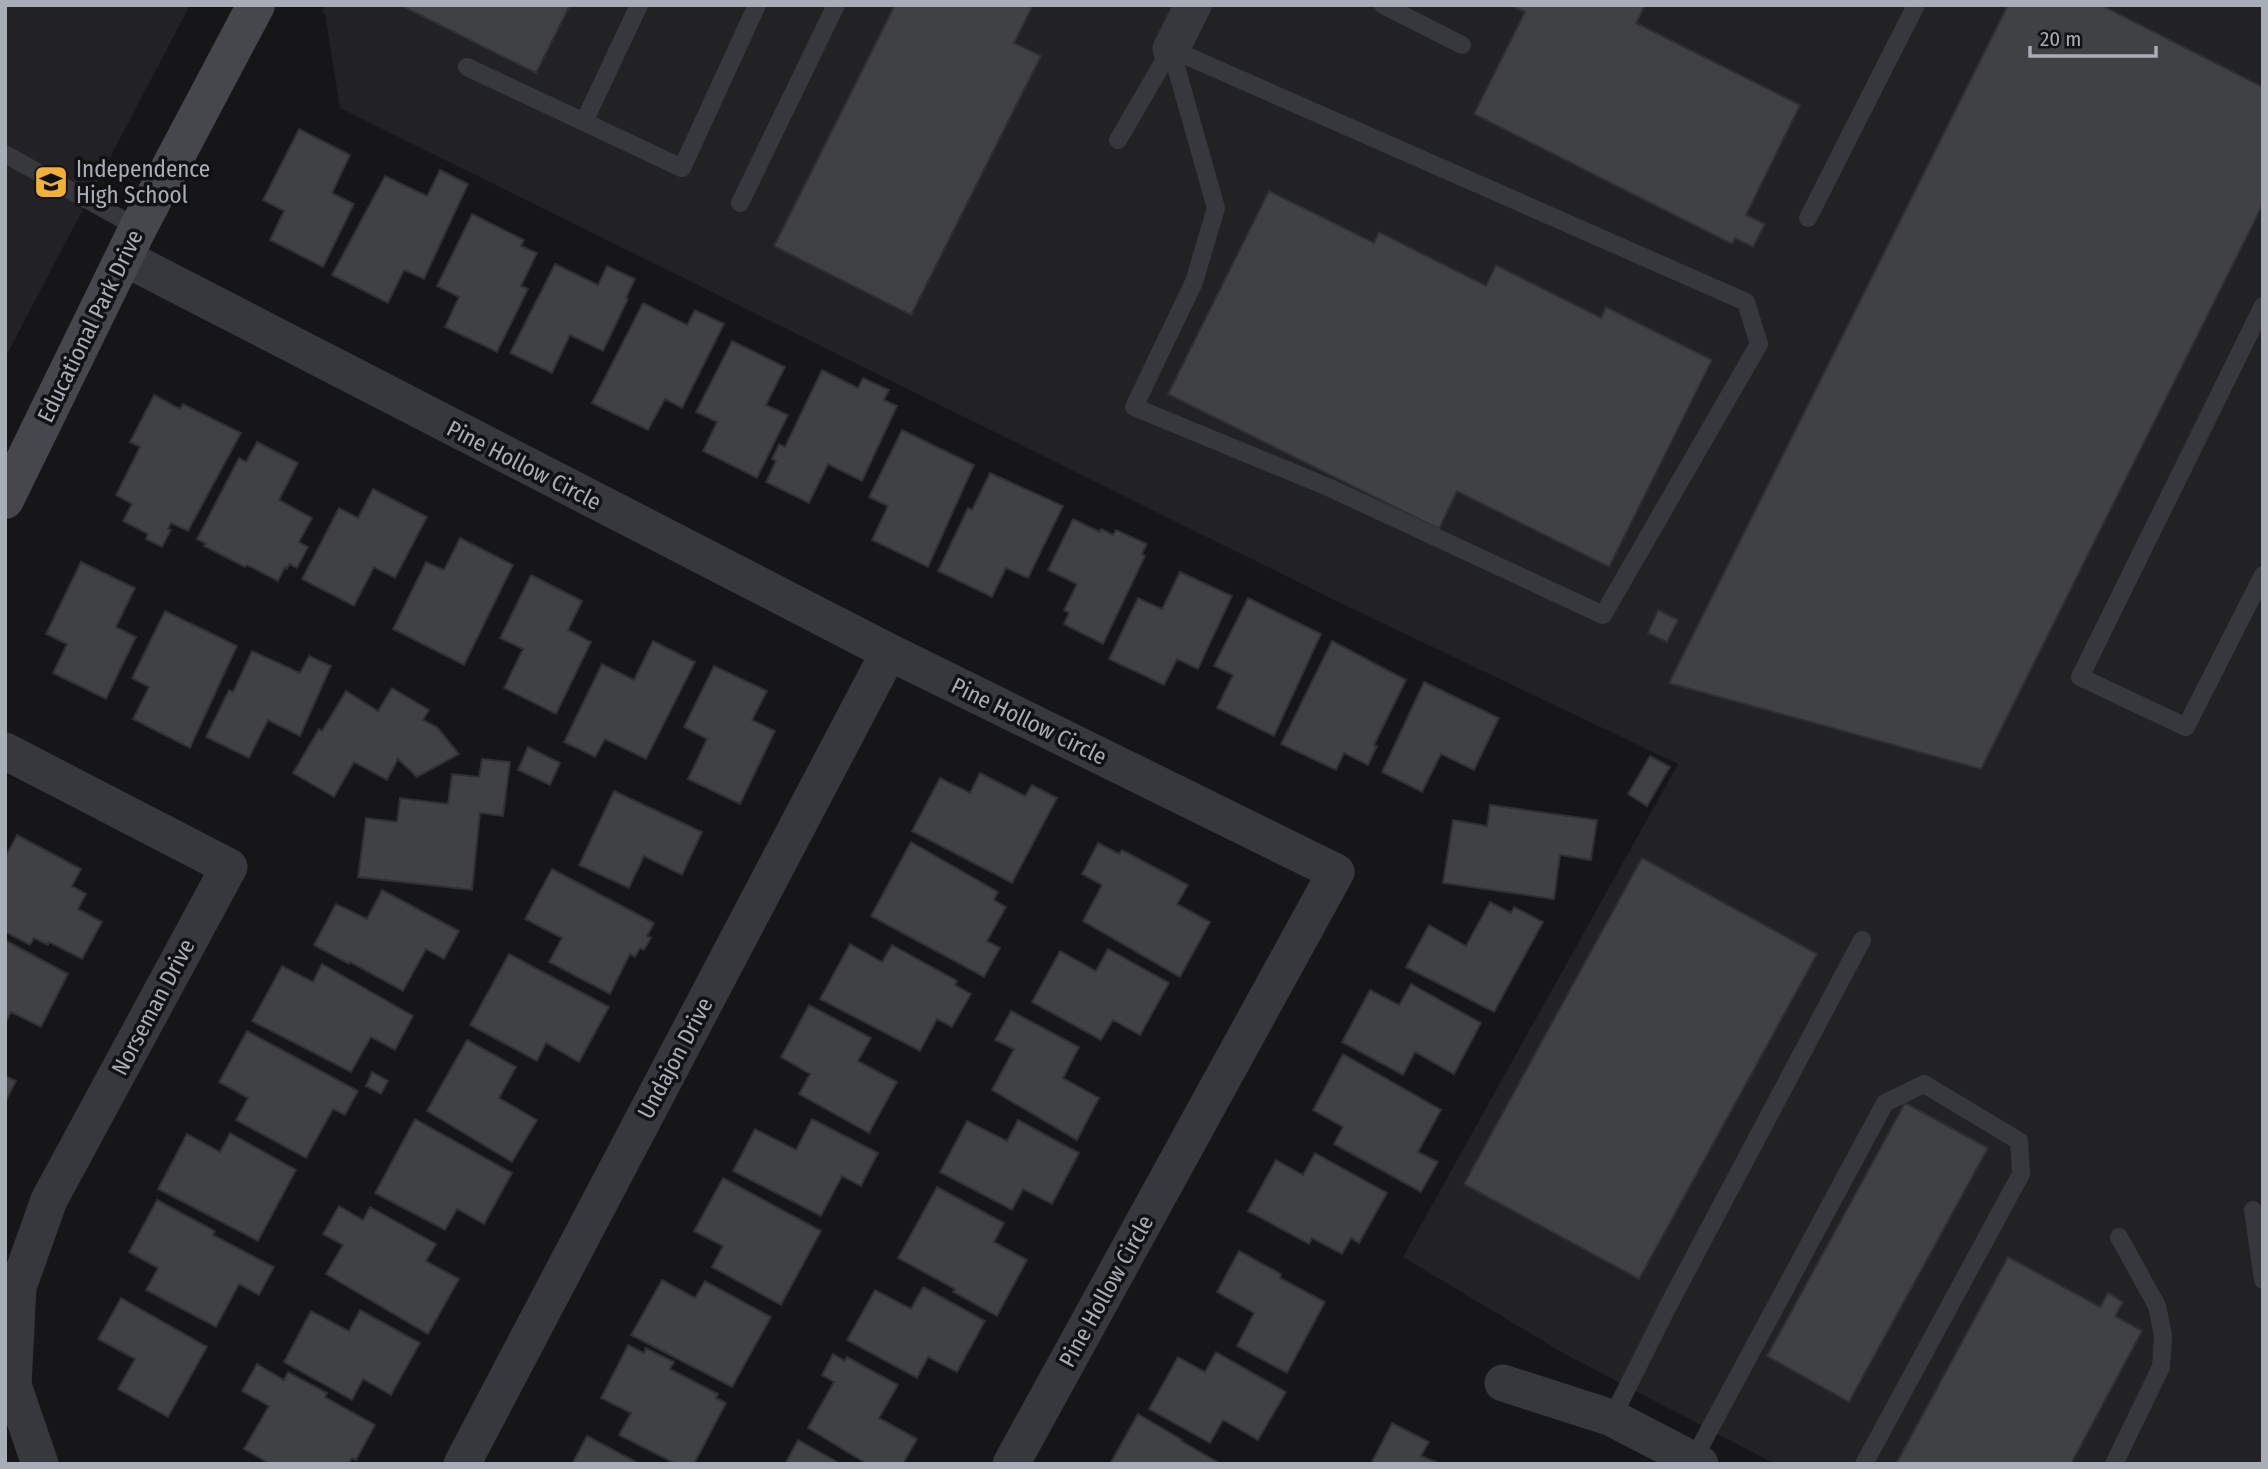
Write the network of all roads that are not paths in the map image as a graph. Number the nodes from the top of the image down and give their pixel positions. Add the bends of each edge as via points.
1 (256, 5) edge
2 (639, 5) edge
3 (757, 5) edge
4 (836, 5) edge
5 (1193, 5) edge
6 (1383, 5) edge
7 (1916, 5) edge
8 (1462, 45) dead end
9 (1171, 49) junction
10 (467, 67) dead end
11 (584, 122) junction
12 (1118, 140) dead end
13 (5, 154) edge
14 (740, 203) dead end
15 (1808, 218) dead end
16 (132, 243) junction
17 (2263, 306) edge
18 (5, 500) edge
19 (2263, 575) edge
20 (889, 652) junction
21 (5, 751) edge
22 (1861, 940) dead end
23 (2253, 1210) dead end
24 (2119, 1237) dead end
25 (2263, 1280) edge
26 (1503, 1383) dead end
27 (9, 1386) edge
28 (1612, 1418) junction
29 (1696, 1462) edge
30 (40, 1464) edge
31 (462, 1464) edge
32 (1012, 1464) edge
33 (1864, 1464) edge
34 (2114, 1464) edge

1 - 16 street, Educational Park Drive
2 - 11 lane
3 - 11 lane via 681,168
4 - 14 lane
5 - 9 street
6 - 8 lane
7 - 15 lane
9 - 9 lane via 1746,302 1759,344 1602,615 1328,487 1134,407 1194,282 1216,208
9 - 12 lane
10 - 11 lane
13 - 16 lane
16 - 18 street, Educational Park Drive
16 - 20 street, Pine Hollow Circle
17 - 19 lane via 2080,677 2186,727
20 - 31 street, Undajon Drive
20 - 32 street, Pine Hollow Circle via 1336,872
21 - 27 street, Norseman Drive via 229,867 49,1200 18,1287
22 - 28 lane
23 - 25 lane
24 - 34 lane via 2157,1306 2163,1335 2161,1367
26 - 28 street
27 - 30 street, Norseman Drive
28 - 29 street
29 - 33 lane via 1885,1103 1924,1084 2019,1141 2021,1174

